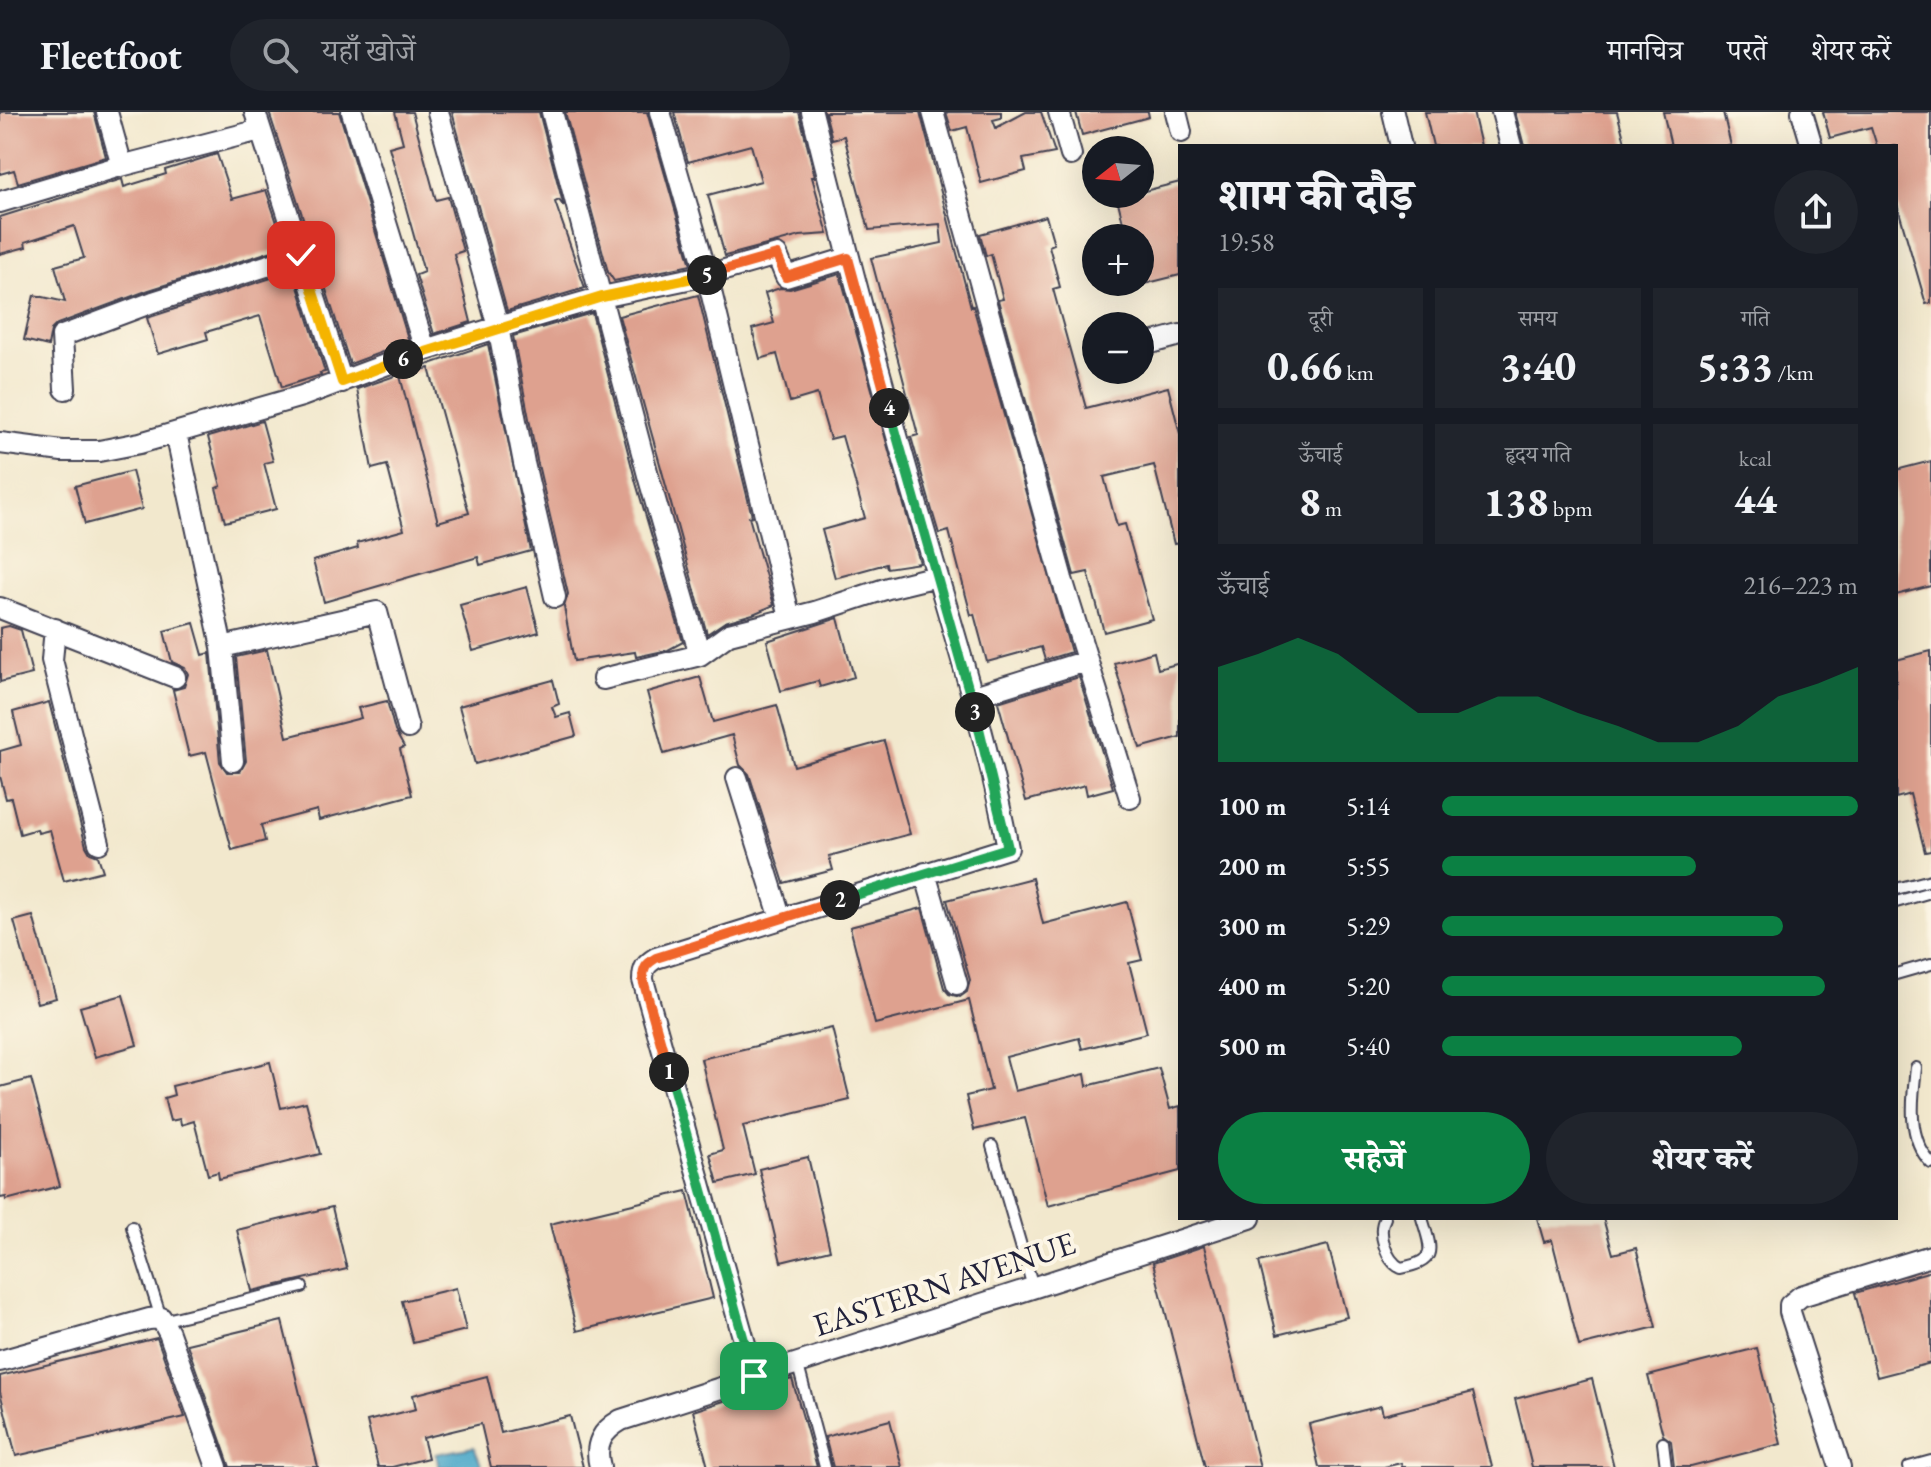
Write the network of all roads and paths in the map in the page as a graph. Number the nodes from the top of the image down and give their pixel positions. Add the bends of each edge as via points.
1 (107, 112) edge
2 (352, 112) edge
3 (438, 112) edge
4 (552, 112) edge
5 (660, 112) edge
6 (812, 112) edge
7 (933, 112) edge
8 (1059, 112) edge
9 (1393, 112) edge
10 (1502, 112) edge
11 (1802, 112) edge
12 (258, 121) edge
13 (1401, 144) edge
14 (1510, 144) edge
15 (1811, 144) edge
16 (1071, 155) dead end
17 (117, 167) junction
18 (0, 202) edge
19 (301, 255) junction
20 (848, 258) junction
21 (707, 275) junction
22 (602, 297) junction
23 (498, 327) junction
24 (1178, 336) edge
25 (1154, 342) edge
26 (425, 350) junction
27 (342, 382) junction
28 (65, 389) dead end
29 (176, 433) junction
30 (0, 443) edge
31 (937, 576) junction
32 (555, 597) dead end
33 (0, 608) edge
34 (790, 618) junction
35 (55, 629) junction
36 (222, 647) junction
37 (700, 655) junction
38 (1086, 661) junction
39 (175, 677) dead end
40 (603, 679) dead end
41 (971, 697) junction
42 (408, 728) dead end
43 (233, 761) dead end
44 (737, 778) dead end
45 (1130, 798) dead end
46 (99, 843) dead end
47 (925, 873) junction
48 (1931, 880) edge
49 (1898, 888) edge
50 (1931, 892) edge
51 (1898, 901) edge
52 (781, 919) junction
53 (1931, 964) edge
54 (1898, 973) edge
55 (957, 984) dead end
56 (1916, 1068) dead end
57 (992, 1146) dead end
58 (1931, 1163) edge
59 (1244, 1220) edge
60 (1384, 1220) edge
61 (1423, 1220) edge
62 (132, 1227) dead end
63 (1931, 1256) edge
64 (302, 1287) dead end
65 (1033, 1287) junction
66 (162, 1321) junction
67 (0, 1361) edge
68 (797, 1362) junction
69 (754, 1376) junction
70 (1663, 1443) dead end
71 (1931, 1461) edge
72 (217, 1467) edge
73 (600, 1467) edge
74 (825, 1467) edge
75 (1666, 1467) edge
76 (1840, 1467) edge
77 (1909, 1467) edge

1 - 17 street via 120,159
2 - 26 street
3 - 23 street
4 - 22 street
5 - 21 street
6 - 20 street
7 - 38 street
8 - 16 street
9 - 13 street
10 - 14 street
11 - 15 street
12 - 17 street
12 - 19 street
17 - 18 street
19 - 27 street
19 - 28 street via 62,336
20 - 21 street via 786,277 777,255
20 - 31 street
21 - 22 street
21 - 34 street
22 - 23 street
22 - 37 street
23 - 26 street
23 - 32 street
24 - 25 street
26 - 27 street
27 - 29 street
29 - 30 street via 99,451
29 - 36 street
31 - 34 street
31 - 41 street
33 - 35 street
34 - 37 street via 729,634
35 - 39 street
35 - 46 street via 52,660
36 - 42 street via 377,612
36 - 43 street
37 - 40 street
38 - 41 street
38 - 45 street
41 - 47 street via 1008,848
44 - 52 street
47 - 52 street
47 - 55 street
48 - 49 lane
50 - 51 lane
52 - 69 street via 656,958 643,971
53 - 54 lane
56 - 58 lane via 1914,1126
57 - 65 lane
59 - 65 street, EASTERN AVENUE
60 - 61 lane via 1384,1241 1391,1261 1401,1268 1430,1256
62 - 66 lane
63 - 76 street via 1801,1296 1790,1305
64 - 66 lane
65 - 68 street, EASTERN AVENUE
66 - 67 street via 157,1317
66 - 72 street
68 - 69 street, EASTERN AVENUE
68 - 74 lane
69 - 73 street, EASTERN AVENUE via 605,1429 598,1443
70 - 75 lane
71 - 77 lane

